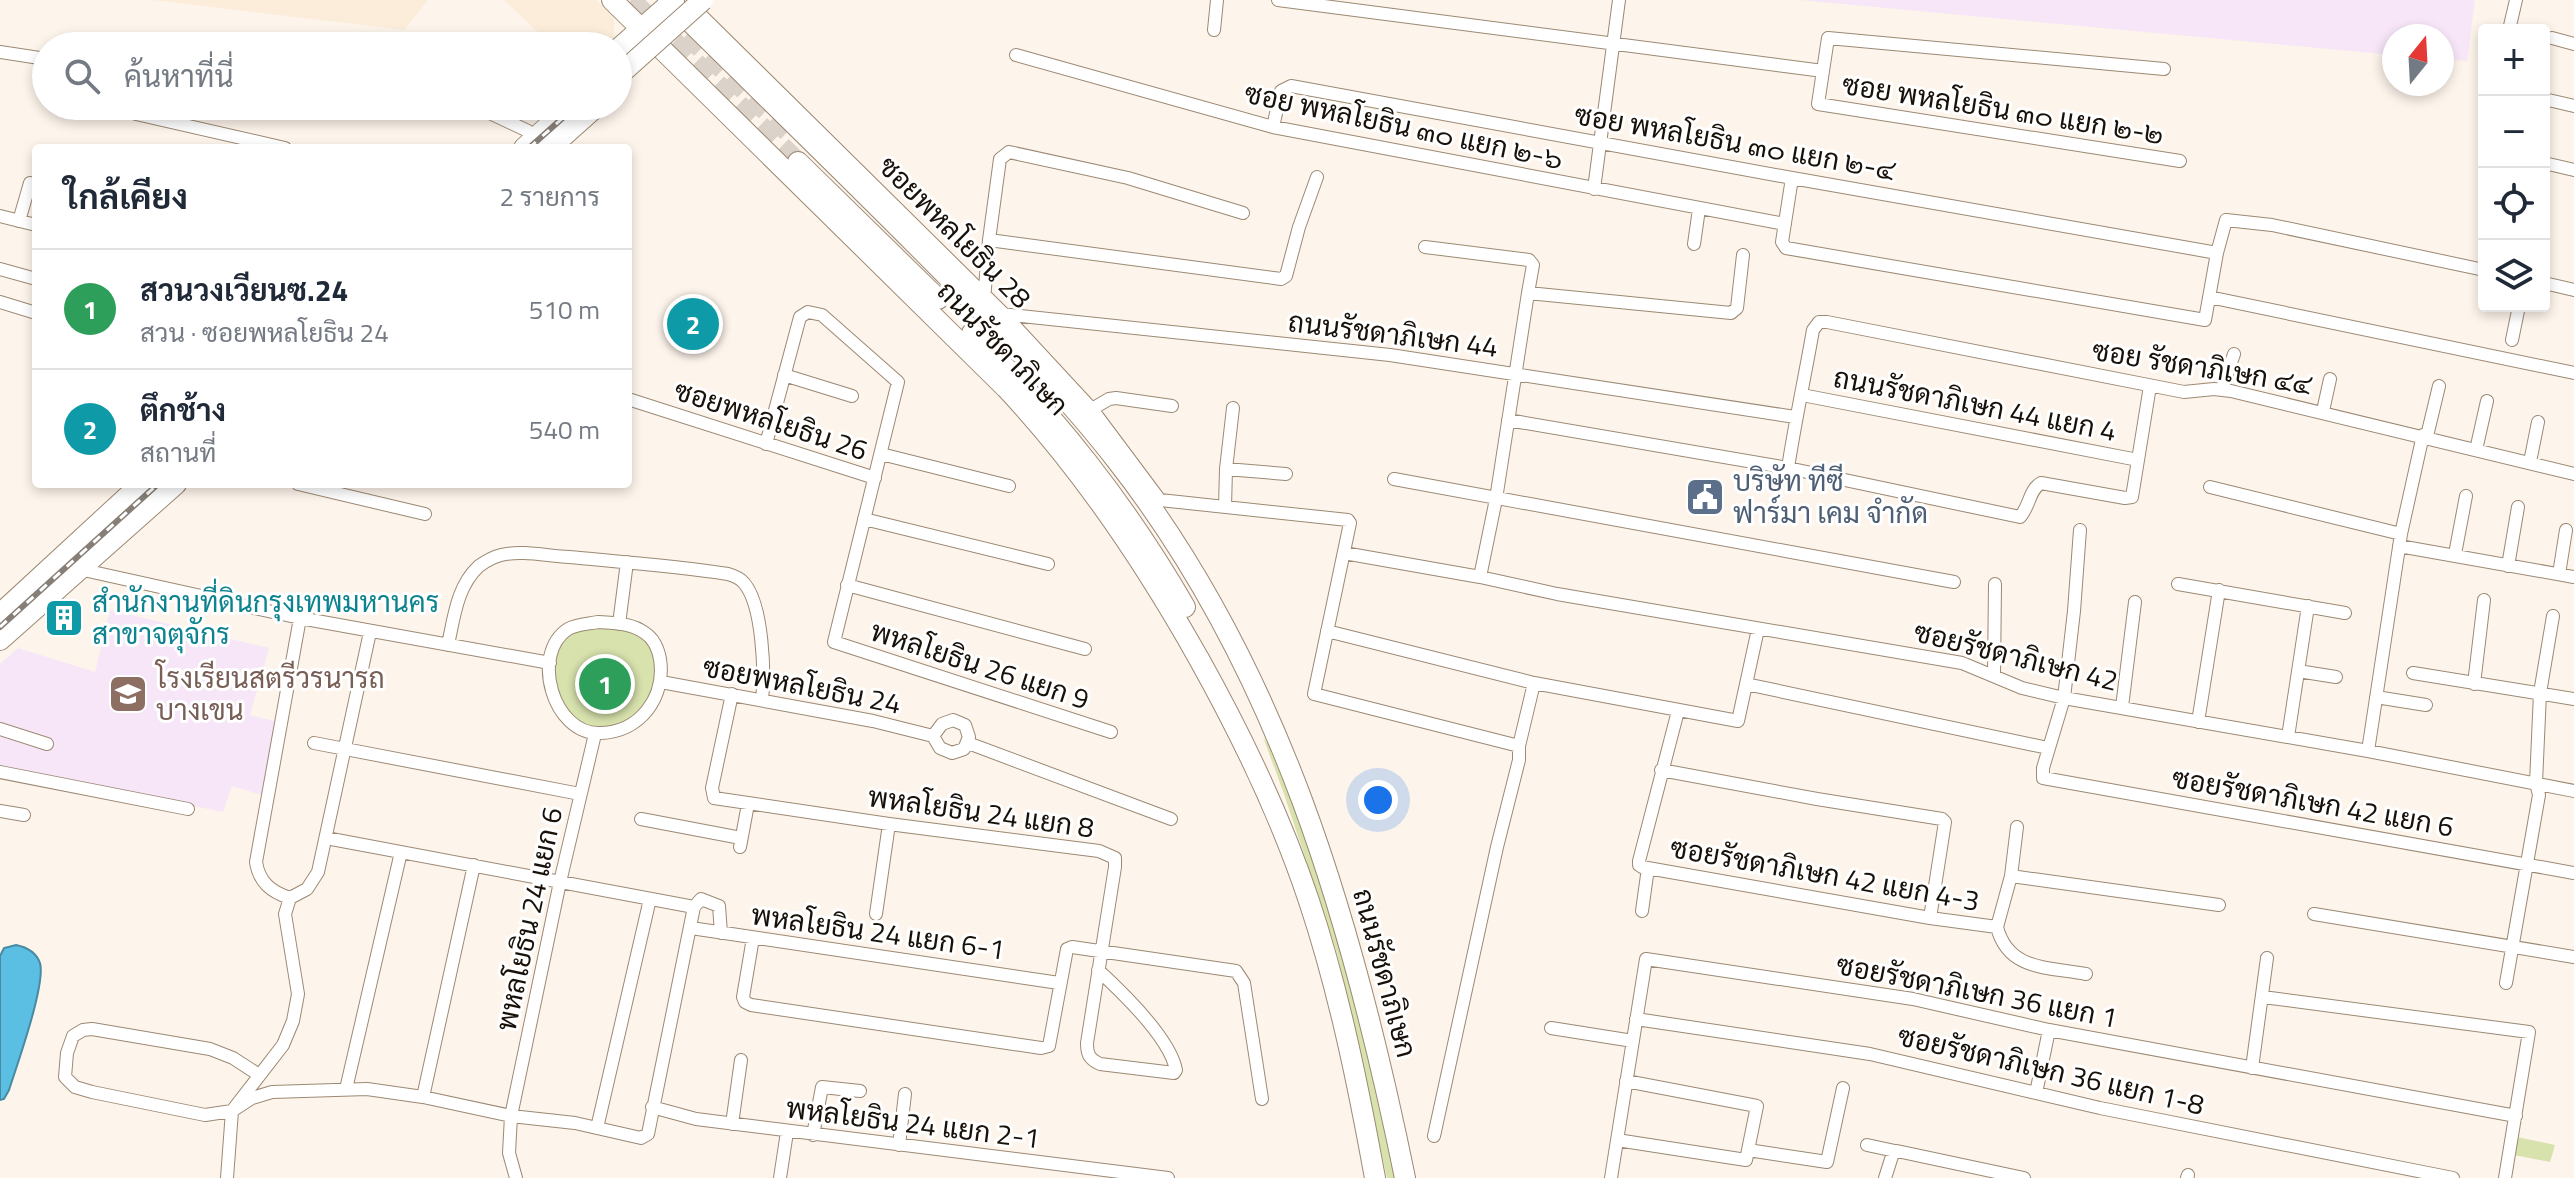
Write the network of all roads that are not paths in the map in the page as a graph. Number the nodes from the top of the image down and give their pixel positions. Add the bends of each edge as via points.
1 (612, 0) edge
2 (1217, 0) edge
3 (1278, 0) edge
4 (1619, 0) edge
5 (2516, 0) edge
6 (688, 5) edge
7 (2510, 24) edge
8 (642, 28) junction
9 (1214, 30) dead end
10 (632, 37) edge
11 (2552, 38) dead end
12 (1612, 42) junction
13 (2574, 44) edge
14 (662, 48) junction
15 (632, 51) edge
16 (0, 52) edge
17 (1016, 55) dead end
18 (32, 57) edge
19 (632, 62) edge
20 (2164, 69) dead end
21 (1823, 71) junction
22 (632, 75) edge
23 (2550, 100) edge
24 (2574, 106) edge
25 (162, 120) edge
26 (496, 120) edge
27 (546, 120) edge
28 (554, 120) edge
29 (564, 120) edge
30 (581, 120) edge
31 (1273, 127) junction
32 (530, 142) edge
33 (1600, 142) junction
34 (267, 144) edge
35 (554, 144) edge
36 (804, 159) junction
37 (2180, 161) dead end
38 (2550, 164) edge
39 (2574, 170) edge
40 (1317, 177) dead end
41 (1792, 178) junction
42 (30, 183) dead end
43 (1594, 189) junction
44 (1699, 209) junction
45 (1243, 213) dead end
46 (0, 216) edge
47 (19, 221) junction
48 (32, 224) edge
49 (1785, 224) junction
50 (989, 240) junction
51 (1694, 244) dead end
52 (1425, 247) dead end
53 (2217, 253) junction
54 (1743, 255) dead end
55 (0, 269) edge
56 (2478, 269) edge
57 (32, 278) edge
58 (2550, 284) edge
59 (2574, 290) edge
60 (1528, 293) junction
61 (2209, 297) junction
62 (0, 302) edge
63 (990, 306) junction
64 (32, 312) edge
65 (2518, 312) edge
66 (2512, 340) dead end
67 (2234, 354) dead end
68 (2574, 373) edge
69 (784, 375) junction
70 (1516, 375) junction
71 (2330, 379) dead end
72 (2150, 386) junction
73 (2439, 386) dead end
74 (2222, 389) junction
75 (1802, 395) junction
76 (852, 396) dead end
77 (632, 400) edge
78 (2487, 401) dead end
79 (1172, 406) dead end
80 (1233, 408) dead end
81 (1092, 409) junction
82 (2323, 411) junction
83 (1795, 417) junction
84 (1508, 420) junction
85 (2538, 422) dead end
86 (2425, 436) junction
87 (766, 444) junction
88 (2476, 450) junction
89 (881, 454) junction
90 (2138, 460) junction
91 (2530, 462) junction
92 (1788, 468) junction
93 (1226, 469) junction
94 (1286, 474) dead end
95 (2574, 474) edge
96 (875, 478) junction
97 (1394, 479) dead end
98 (1009, 486) dead end
99 (2210, 487) dead end
100 (137, 488) edge
101 (171, 488) edge
102 (315, 488) edge
103 (2466, 496) dead end
104 (1496, 499) junction
105 (1155, 503) junction
106 (1225, 507) junction
107 (2518, 507) dead end
108 (425, 514) dead end
109 (864, 519) junction
110 (2080, 530) dead end
111 (2566, 530) dead end
112 (2400, 540) junction
113 (1344, 553) junction
114 (2455, 554) junction
115 (71, 562) junction
116 (627, 562) junction
117 (1048, 564) dead end
118 (2508, 566) junction
119 (2559, 574) junction
120 (1480, 577) junction
121 (2574, 577) edge
122 (1954, 582) dead end
123 (1995, 584) dead end
124 (2178, 584) dead end
125 (847, 585) junction
126 (2219, 590) junction
127 (2484, 600) dead end
128 (2135, 602) dead end
129 (2308, 606) junction
130 (2345, 613) dead end
131 (0, 614) edge
132 (2553, 616) dead end
133 (300, 618) junction
134 (619, 624) junction
135 (1758, 629) junction
136 (1327, 631) junction
137 (370, 632) junction
138 (0, 640) edge
139 (834, 642) joint
140 (448, 645) junction
141 (1085, 649) dead end
142 (550, 663) junction
143 (2298, 671) junction
144 (2413, 673) dead end
145 (1994, 676) junction
146 (2336, 677) dead end
147 (661, 682) junction
148 (1534, 683) junction
149 (1746, 684) junction
150 (2474, 684) junction
151 (2540, 693) junction
152 (732, 694) junction
153 (2376, 697) junction
154 (2064, 698) junction
155 (2574, 699) edge
156 (762, 700) junction
157 (2426, 705) dead end
158 (2122, 707) junction
159 (1678, 711) junction
160 (2198, 722) junction
161 (0, 729) edge
162 (1111, 732) dead end
163 (595, 734) junction
164 (933, 736) junction
165 (2288, 737) junction
166 (314, 743) dead end
167 (968, 743) junction
168 (47, 744) dead end
169 (1519, 746) junction
170 (2048, 748) junction
171 (345, 749) junction
172 (2368, 751) junction
173 (1661, 770) junction
174 (0, 772) edge
175 (2536, 783) junction
176 (1298, 786) junction
177 (2574, 791) edge
178 (580, 794) junction
179 (748, 804) junction
180 (188, 809) dead end
181 (0, 811) edge
182 (24, 815) dead end
183 (641, 819) dead end
184 (1171, 819) dead end
185 (889, 824) junction
186 (2017, 827) dead end
187 (326, 838) junction
188 (401, 852) junction
189 (2526, 864) junction
190 (474, 865) junction
191 (1648, 868) junction
192 (2574, 873) edge
193 (2011, 876) junction
194 (560, 882) junction
195 (290, 898) junction
196 (650, 899) junction
197 (2219, 905) dead end
198 (694, 909) junction
199 (1642, 911) dead end
200 (876, 914) dead end
201 (2314, 914) dead end
202 (1930, 918) junction
203 (1997, 927) junction
204 (691, 928) junction
205 (721, 933) junction
206 (753, 938) junction
207 (2512, 947) junction
208 (1100, 952) junction
209 (2574, 957) edge
210 (2267, 958) dead end
211 (1098, 970) junction
212 (2086, 974) dead end
213 (1059, 983) junction
214 (2506, 983) dead end
215 (2263, 997) junction
216 (1636, 1019) junction
217 (1551, 1028) dead end
218 (2049, 1030) junction
219 (1633, 1041) junction
220 (741, 1060) dead end
221 (2252, 1068) junction
222 (259, 1075) junction
223 (1626, 1081) junction
224 (1843, 1088) dead end
225 (346, 1089) junction
226 (860, 1091) dead end
227 (2036, 1093) junction
228 (905, 1094) dead end
229 (423, 1097) junction
230 (1262, 1099) dead end
231 (652, 1107) junction
232 (232, 1111) junction
233 (511, 1116) junction
234 (2516, 1116) junction
235 (732, 1124) junction
236 (597, 1128) junction
237 (787, 1132) junction
238 (813, 1135) junction
239 (1434, 1136) dead end
240 (1617, 1140) junction
241 (899, 1145) junction
242 (1867, 1145) dead end
243 (1748, 1150) junction
244 (1895, 1151) junction
245 (227, 1178) edge
246 (516, 1178) edge
247 (780, 1178) edge
248 (1168, 1178) edge
249 (1375, 1178) edge
250 (1405, 1178) edge
251 (1611, 1178) edge
252 (1885, 1178) edge
253 (2024, 1178) edge
254 (2453, 1178) edge
255 (2505, 1178) edge

1 - 8 main road, ถนนรัชดาภิเษก
2 - 9 street
3 - 12 street, ซอย พหลโยธิน ๓๐ แยก ๒-๒
4 - 12 street
5 - 7 street
6 - 8 main road
6 - 14 main road
6 - 15 main road
6 - 19 main road, bridge
6 - 36 main road, ถนนรัชดาภิเษก
6 - 63 street, ซอยพหลโยธิน 28
8 - 10 main road
8 - 14 main road, ถนนรัชดาภิเษก
11 - 13 street
12 - 21 street, ซอย พหลโยธิน ๓๐ แยก ๒-๒
12 - 33 street
14 - 22 main road
14 - 36 main road, ถนนรัชดาภิเษก
16 - 18 street
17 - 31 street, ซอย พหลโยธิน ๓๐ แยก ๒-๖
20 - 21 street via 1828,38
21 - 37 street, ซอย พหลโยธิน ๓๐ แยก ๒-๒ via 1818,104
23 - 24 street
25 - 34 street
26 - 32 street
27 - 32 main road
28 - 32 main road
29 - 32 main road
30 - 35 main road
31 - 33 street, ซอย พหลโยธิน ๓๐ แยก ๒-๔ via 1281,91 1291,86
31 - 43 street, ซอย พหลโยธิน ๓๐ แยก ๒-๖
33 - 41 street, ซอย พหลโยธิน ๓๐ แยก ๒-๔
33 - 43 street
36 - 63 main road, ถนนรัชดาภิเษก
36 - 176 main road, ถนนรัชดาภิเษก via 1010,353 1114,475 1193,596
36 - 249 main road, ถนนรัชดาภิเษก via 1090,486 1194,650 1270,799 1309,900 1333,980
38 - 39 street
40 - 50 street via 1281,279
41 - 49 street
41 - 53 street, ซอย พหลโยธิน ๓๐ แยก ๒-๔
42 - 47 street
43 - 44 street, ซอย พหลโยธิน ๓๐ แยก ๒-๖
44 - 49 street, ซอย พหลโยธิน ๓๐ แยก ๒-๖
44 - 51 street
45 - 50 street via 1128,178 1009,152 1000,159
46 - 47 street
47 - 48 street
49 - 61 street via 1783,246 1802,251 2205,320
50 - 63 street
52 - 60 street via 1529,260 1533,265
53 - 56 street via 2226,220
53 - 61 street
54 - 60 street via 1737,308 1731,313
55 - 57 street
58 - 59 street
60 - 70 street
61 - 68 street
62 - 64 street
63 - 70 street, ถนนรัชดาภิเษก 44
63 - 81 street, ซอยพหลโยธิน 28
63 - 105 main road, ถนนรัชดาภิเษก
65 - 66 street
67 - 74 street
69 - 76 street
69 - 87 street
69 - 89 street via 800,317 808,312 834,323 898,382
70 - 83 street, ถนนรัชดาภิเษก 44
70 - 84 street
71 - 82 street
72 - 74 street, ซอย รัชดาภิเษก ๔๔ via 2196,392
72 - 75 street, ซอย รัชดาภิเษก ๔๔ via 1819,322 1813,330
72 - 90 street
73 - 86 street
74 - 82 street, ซอย รัชดาภิเษก ๔๔
75 - 83 street
75 - 90 street, ถนนรัชดาภิเษก 44 แยก 4
77 - 87 street, ซอยพหลโยธิน 26
78 - 88 street
79 - 81 street via 1116,398
80 - 93 street
81 - 105 street, ซอยพหลโยธิน 28
82 - 86 street, ซอย รัชดาภิเษก ๔๔
83 - 92 street
84 - 92 street
84 - 104 street
85 - 91 street
86 - 88 street, ซอย รัชดาภิเษก ๔๔
86 - 112 street
87 - 96 street, ซอยพหลโยธิน 26
88 - 91 street, ซอย รัชดาภิเษก ๔๔
89 - 96 street
89 - 98 street
90 - 92 street via 2129,498 2041,483 2020,517
91 - 95 street, ซอย รัชดาภิเษก ๔๔
93 - 94 street
93 - 106 street
96 - 109 street, ซอยพหลโยธิน 26
97 - 104 street
99 - 112 street
100 - 115 main road via 79,541
101 - 115 main road
102 - 108 street
103 - 114 street
104 - 120 street
104 - 122 street
105 - 106 street
105 - 176 main road, ถนนรัชดาภิเษก via 1235,648
106 - 113 street via 1348,520
107 - 118 street
109 - 117 street
109 - 125 street, ซอยพหลโยธิน 26
110 - 154 street
111 - 119 street
112 - 114 street
112 - 153 street
113 - 120 street, ซอยรัชดาภิเษก 42
113 - 136 street
114 - 118 street
115 - 131 main road
115 - 133 street
115 - 138 main road
116 - 134 street
116 - 140 street via 517,554 491,558 464,585
116 - 156 street via 728,574 747,585 759,623
118 - 119 street
119 - 121 street
120 - 135 street, ซอยรัชดาภิเษก 42
123 - 145 street
124 - 126 street
125 - 139 street, ซอยพหลโยธิน 26
125 - 141 street
126 - 129 street
126 - 160 street
127 - 150 street
128 - 158 street
129 - 130 street
129 - 143 street
132 - 151 street
133 - 137 street
133 - 195 street via 256,862 265,884
134 - 142 street, ซอยพหลโยธิน 24 via 572,627 560,637
134 - 147 street, ซอยพหลโยธิน 24 via 653,640
135 - 145 street, ซอยรัชดาภิเษก 42 via 1962,663
135 - 149 street
136 - 148 street
136 - 169 street via 1314,694
137 - 140 street
137 - 171 street
139 - 162 street, พหลโยธิน 26 แยก 9
140 - 142 street
142 - 163 street via 559,709
143 - 146 street
143 - 165 street
144 - 150 street
145 - 154 street, ซอยรัชดาภิเษก 42
147 - 152 street, ซอยพหลโยธิน 24
147 - 163 street, ซอยพหลโยธิน 24 via 637,721
148 - 159 street
148 - 169 street
149 - 159 street via 1738,721
149 - 170 street
150 - 151 street
151 - 155 street
151 - 175 street
152 - 156 street, ซอยพหลโยธิน 24
152 - 179 street, พหลโยธิน 24 แยก 8 via 711,793
153 - 157 street
153 - 172 street
154 - 158 street, ซอยรัชดาภิเษก 42
154 - 170 street
156 - 164 street, ซอยพหลโยธิน 24
158 - 160 street, ซอยรัชดาภิเษก 42
159 - 173 street, ซอยรัชดาภิเษก 42 แยก 4-3
160 - 165 street, ซอยรัชดาภิเษก 42
161 - 168 street
163 - 178 street, พหลโยธิน 24 แยก 6
164 - 167 street, ซอยพหลโยธิน 24 via 940,748 952,753
164 - 167 street, ซอยพหลโยธิน 24 via 953,720 965,725
165 - 172 street, ซอยรัชดาภิเษก 42
166 - 171 street
167 - 184 street, ซอยพหลโยธิน 24
169 - 239 street
170 - 189 street, ซอยรัชดาภิเษก 42 แยก 6 via 2043,778
171 - 178 street
171 - 187 street
172 - 175 street, ซอยรัชดาภิเษก 42
173 - 191 street, ซอยรัชดาภิเษก 42 แยก 4-3 via 1639,861
173 - 202 street via 1942,819
174 - 180 street
175 - 177 street, ซอยรัชดาภิเษก 42
175 - 189 street via 2539,795
176 - 250 main road, ถนนรัชดาภิเษก via 1351,947
178 - 194 street, พหลโยธิน 24 แยก 6
179 - 183 street via 740,843
179 - 185 street, พหลโยธิน 24 แยก 8
181 - 182 street
185 - 200 street
185 - 208 street, พหลโยธิน 24 แยก 8 via 1099,851 1115,858
186 - 193 street
187 - 188 street
187 - 195 street via 313,883
188 - 190 street
188 - 225 street
189 - 192 street, ซอยรัชดาภิเษก 42 แยก 6
189 - 207 street
190 - 194 street
190 - 229 street
191 - 199 street
191 - 202 street, ซอยรัชดาภิเษก 42 แยก 4-3
193 - 197 street, ซอยรัชดาภิเษก 42 แยก 4-3
193 - 203 street, ซอยรัชดาภิเษก 42 แยก 4-3
194 - 196 street
194 - 233 street, พหลโยธิน 24 แยก 6
195 - 222 street via 285,914 296,1006 288,1036
196 - 198 street
196 - 236 street
198 - 204 street
198 - 205 street via 701,899 717,904
201 - 207 street
202 - 203 street, ซอยรัชดาภิเษก 42 แยก 4-3
203 - 212 street via 2008,952 2021,961
204 - 205 street, พหลโยธิน 24 แยก 6-1
204 - 231 street
205 - 206 street, พหลโยธิน 24 แยก 6-1
206 - 213 street, พหลโยธิน 24 แยก 6-1
206 - 213 street via 743,997 751,1005 1041,1048 1049,1046
207 - 209 street
207 - 214 street
208 - 211 street, พหลโยธิน 24 แยก 8
208 - 213 street via 1067,949
208 - 230 street via 1236,971 1244,983
210 - 215 street
211 - 211 street, พหลโยธิน 24 แยก 8 via 1161,1038 1174,1058 1174,1073 1092,1060 1087,1043
215 - 221 street
215 - 234 street via 2529,1032
216 - 218 street, ซอยรัชดาภิเษก 36 แยก 1 via 1646,959 1913,999
216 - 219 street, ซอยรัชดาภิเษก 36 แยก 1
216 - 227 street, ซอยรัชดาภิเษก 36 แยก 1-8 via 1870,1054
217 - 219 street
218 - 221 street, ซอยรัชดาภิเษก 36 แยก 1
218 - 227 street
219 - 223 street, ซอยรัชดาภิเษก 36 แยก 1
220 - 235 street
221 - 234 street, ซอยรัชดาภิเษก 36 แยก 1
222 - 232 street
222 - 232 street via 223,1053 195,1045 92,1029 73,1036 65,1077 75,1087 205,1115
223 - 240 street, ซอยรัชดาภิเษก 36 แยก 1
223 - 243 street via 1757,1105
224 - 243 street via 1827,1162
225 - 229 street
225 - 232 street via 272,1092
226 - 238 street via 822,1087
227 - 254 street, ซอยรัชดาภิเษก 36 แยก 1-8
228 - 241 street
229 - 233 street
231 - 235 street, พหลโยธิน 24 แยก 2-1
231 - 236 street via 646,1137
232 - 245 street
233 - 236 street
233 - 246 street, พหลโยธิน 24 แยก 6 via 509,1153
234 - 255 street
235 - 237 street, พหลโยธิน 24 แยก 2-1
237 - 238 street, พหลโยธิน 24 แยก 2-1
237 - 247 street
238 - 241 street, พหลโยธิน 24 แยก 2-1
240 - 243 street via 1746,1160
240 - 251 street, ซอยรัชดาภิเษก 36 แยก 1
241 - 248 street, พหลโยธิน 24 แยก 2-1
242 - 244 street
244 - 252 street
244 - 253 street

